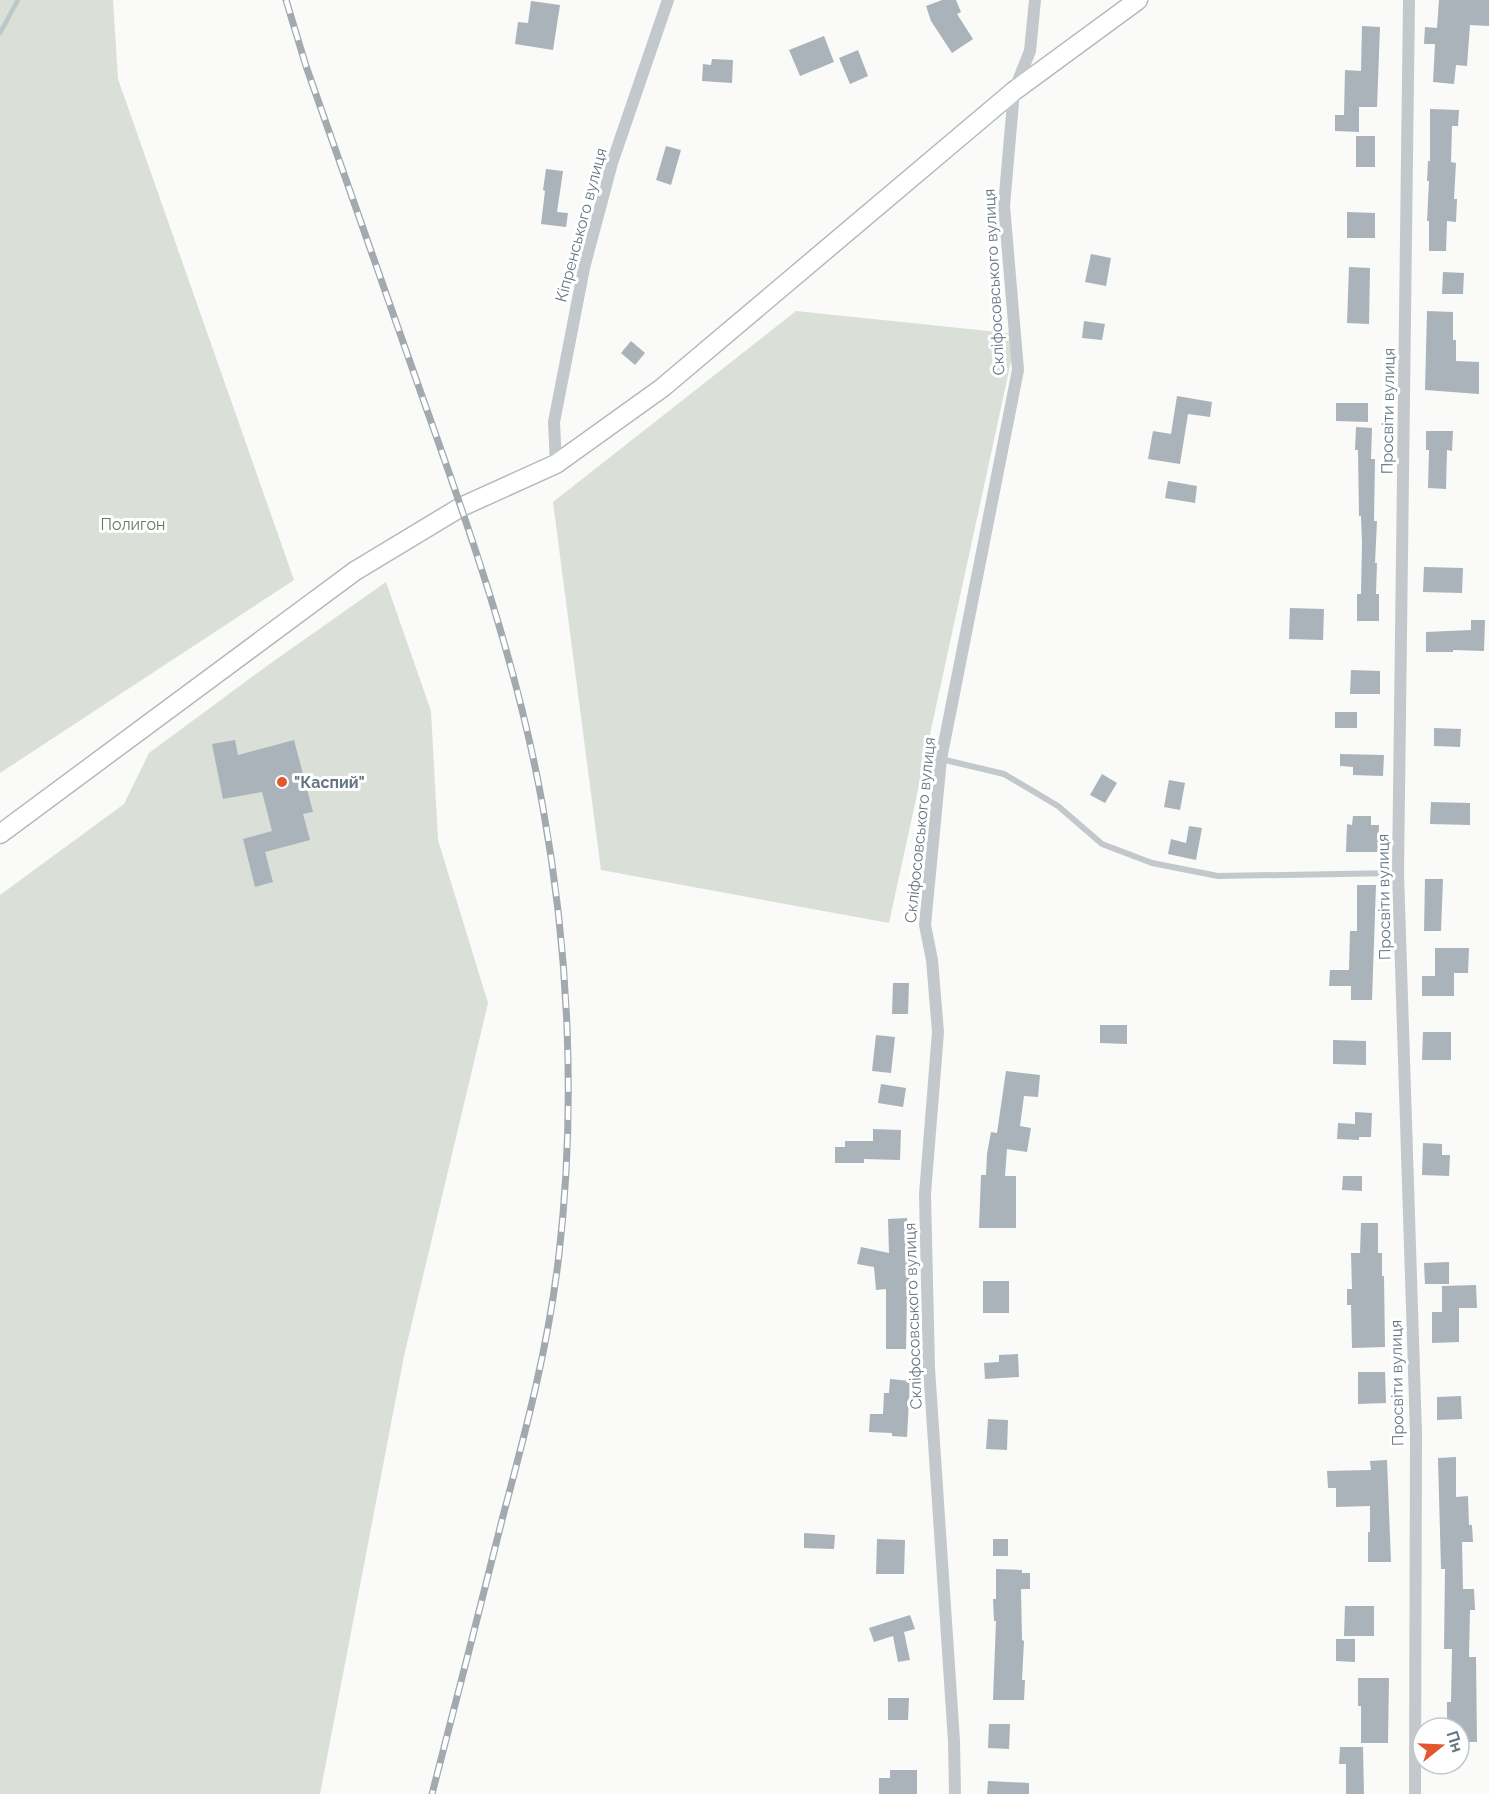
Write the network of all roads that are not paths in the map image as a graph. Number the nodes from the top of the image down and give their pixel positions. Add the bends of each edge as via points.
1 (668, 0) edge
2 (1035, 0) edge
3 (1138, 0) edge
4 (1409, 0) edge
5 (1014, 91) junction
6 (556, 464) junction
7 (940, 759) junction
8 (0, 834) edge
9 (1398, 873) junction
10 (955, 1794) edge
11 (1415, 1794) edge

1 - 6 street, Кіпренського вулиця via 612,163 584,268 554,422
2 - 5 street, Скліфосовського вулиця via 1030,51
3 - 5 main road
4 - 9 street, Просвіти вулиця
5 - 6 main road via 662,388
5 - 7 street, Скліфосовського вулиця via 1004,206 1018,370
6 - 8 main road via 461,507 355,571
7 - 9 lane via 1004,774 1058,806 1102,844 1152,863 1218,876
7 - 10 street, Скліфосовського вулиця via 925,925 938,1032 925,1194 929,1368
9 - 11 street, Просвіти вулиця via 1416,1433

